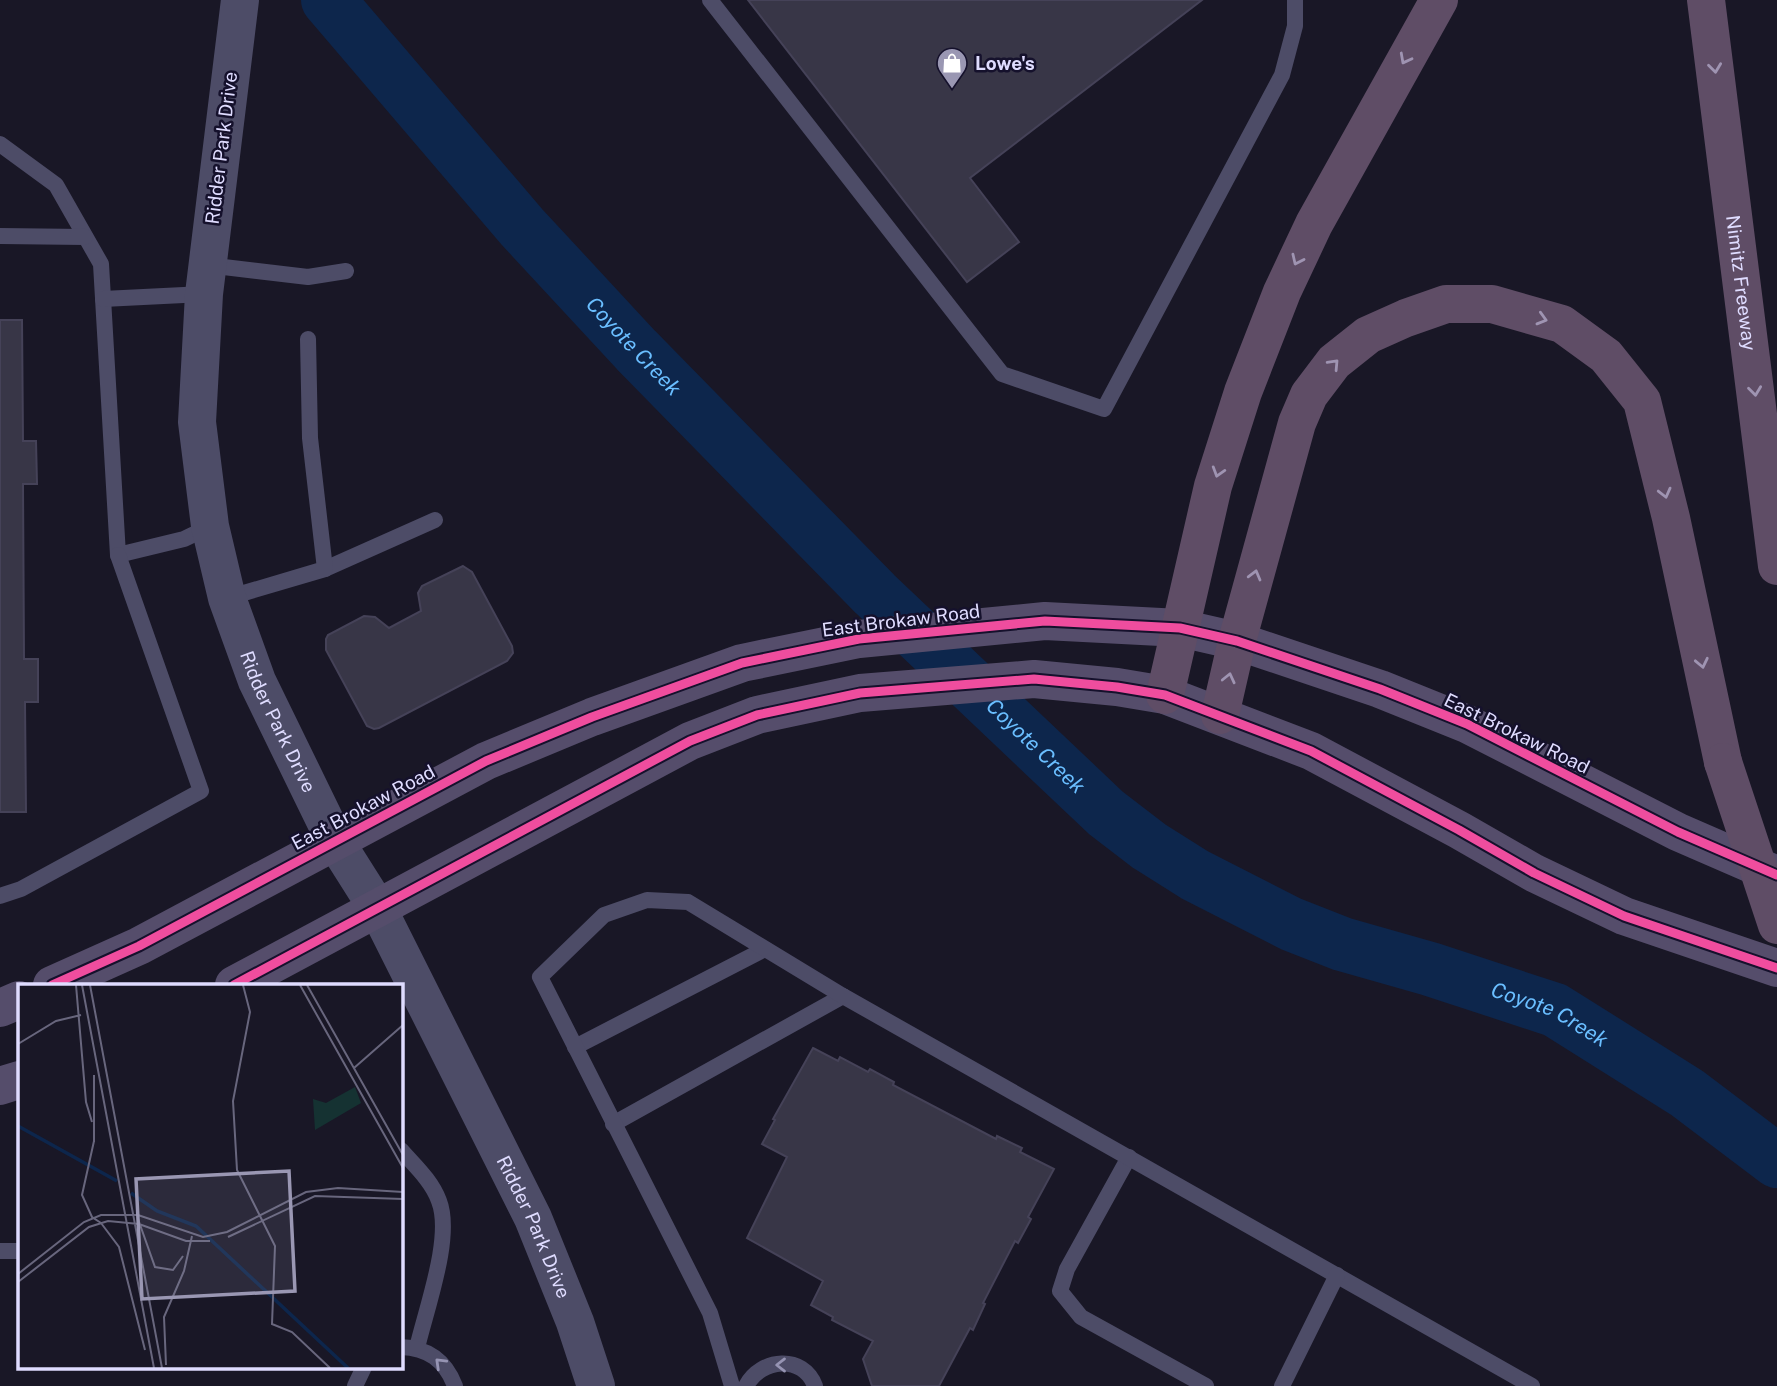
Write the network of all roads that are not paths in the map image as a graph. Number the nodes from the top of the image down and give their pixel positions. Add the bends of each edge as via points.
1 (240, 0) edge
2 (710, 0) edge
3 (1295, 0) edge
4 (1439, 0) edge
5 (1706, 0) edge
6 (0, 145) edge
7 (0, 157) edge
8 (17, 157) junction
9 (0, 236) edge
10 (85, 237) junction
11 (346, 271) dead end
12 (205, 280) junction
13 (103, 299) junction
14 (308, 339) dead end
15 (435, 520) dead end
16 (210, 526) junction
17 (118, 555) junction
18 (1777, 566) edge
19 (325, 569) junction
20 (227, 598) junction
21 (1180, 628) junction
22 (1237, 641) junction
23 (1165, 695) junction
24 (1220, 715) junction
25 (335, 841) junction
26 (1777, 875) edge
27 (0, 896) edge
28 (378, 909) junction
29 (1777, 925) edge
30 (765, 949) junction
31 (1777, 968) edge
32 (54, 984) edge
33 (236, 984) edge
34 (843, 996) junction
35 (18, 1000) edge
36 (0, 1008) edge
37 (575, 1047) junction
38 (18, 1080) edge
39 (0, 1086) edge
40 (613, 1124) junction
41 (402, 1151) edge
42 (1129, 1157) junction
43 (0, 1251) edge
44 (18, 1251) edge
45 (1337, 1275) junction
46 (409, 1347) edge
47 (364, 1368) edge
48 (355, 1386) edge
49 (454, 1386) edge
50 (596, 1386) edge
51 (732, 1386) edge
52 (746, 1386) edge
53 (816, 1386) edge
54 (1206, 1386) edge
55 (1282, 1386) edge
56 (1532, 1386) edge

1 - 12 street, Ridder Park Drive
2 - 3 lane via 1002,374 1104,409 1282,75 1295,26
4 -> 21 highway via 1314,223 1282,292 1242,392 1217,474
5 -> 18 highway, Nimitz Freeway
6 - 8 lane
7 - 8 lane
8 - 10 lane via 55,185
9 - 10 lane
10 - 13 lane via 101,264
11 - 12 lane via 308,277
12 - 13 lane
12 - 16 street, Ridder Park Drive via 197,422
13 - 17 lane
14 - 19 lane via 310,438
15 - 19 lane
16 - 17 lane via 184,539
16 - 20 street, Ridder Park Drive
17 - 27 lane via 201,791 21,889
19 - 20 lane
20 - 25 street, Ridder Park Drive via 257,681
21 - 22 main road, East Brokaw Road
21 - 23 highway
21 - 25 main road, East Brokaw Road via 1045,621 859,639 742,663 486,761
24 -> 22 highway
22 - 26 main road, East Brokaw Road via 1467,724 1678,832
22 -> 29 highway, bridge via 1297,423 1308,395 1334,362 1368,335 1446,304 1492,304 1562,324 1606,356 1642,401 1723,762
23 - 24 main road
23 - 28 main road via 1034,679 860,693 757,715 690,741
24 - 31 main road via 1311,751 1534,873 1624,916
25 - 28 street, Ridder Park Drive
25 - 32 main road, East Brokaw Road via 139,946
28 - 33 main road
28 - 50 street, Ridder Park Drive via 533,1218
30 - 34 lane
30 - 37 lane
30 - 37 lane via 688,902 647,900 604,915 540,977
34 - 40 lane
34 - 42 lane
35 - 36 main road
37 - 40 lane
38 - 39 main road
40 - 51 lane via 709,1313
41 - 46 lane via 426,1178 444,1216 444,1236
42 - 45 lane
42 - 54 lane via 1060,1290 1081,1317
43 - 44 lane
45 - 55 lane
45 - 56 lane
49 -> 46 lane via 449,1371 435,1356
47 - 48 lane
53 -> 52 lane via 803,1369 776,1363 762,1367

